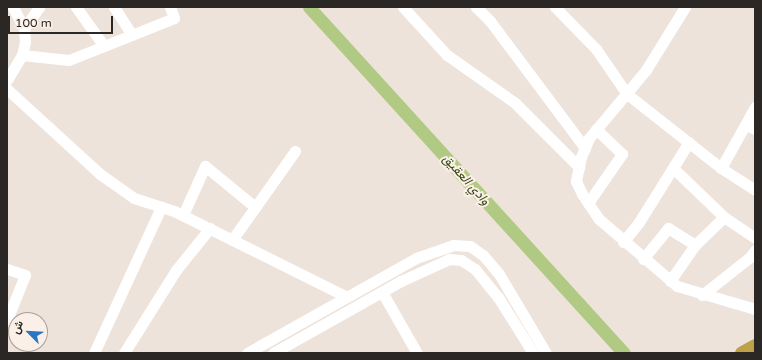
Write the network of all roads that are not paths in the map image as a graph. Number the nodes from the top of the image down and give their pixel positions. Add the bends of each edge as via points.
1 (14, 7) edge
2 (39, 7) edge
3 (76, 7) edge
4 (114, 7) edge
5 (170, 7) edge
6 (403, 7) edge
7 (476, 7) edge
8 (555, 7) edge
9 (685, 7) edge
10 (24, 28) junction
11 (132, 35) junction
12 (104, 46) junction
13 (22, 55) junction
14 (7, 80) edge
15 (7, 89) edge
16 (627, 94) junction
17 (755, 107) edge
18 (750, 127) edge
19 (596, 129) junction
20 (689, 142) junction
21 (585, 148) junction
22 (295, 151) dead end
23 (579, 167) junction
24 (721, 168) junction
25 (674, 169) junction
26 (755, 190) edge
27 (588, 203) junction
28 (162, 207) junction
29 (256, 207) junction
30 (183, 215) junction
31 (724, 217) junction
32 (210, 228) junction
33 (755, 238) edge
34 (232, 240) junction
35 (623, 242) junction
36 (695, 245) junction
37 (755, 250) edge
38 (643, 259) junction
39 (7, 269) edge
40 (670, 281) junction
41 (382, 292) junction
42 (702, 295) junction
43 (347, 297) junction
44 (755, 310) edge
45 (7, 320) edge
46 (94, 353) edge
47 (124, 353) edge
48 (247, 353) edge
49 (273, 353) edge
50 (417, 353) edge
51 (533, 353) edge
52 (546, 353) edge

1 - 10 street
2 - 10 street
3 - 12 street
4 - 11 street
5 - 11 street via 174,18
6 - 23 street via 447,55 491,83 515,103
7 - 21 street via 490,21
8 - 16 street via 596,49
9 - 16 street via 646,70
10 - 13 street via 25,42
11 - 12 street
12 - 13 street via 69,60
13 - 14 street
15 - 28 street via 100,174 134,198
16 - 19 street
16 - 20 street
17 - 18 street
18 - 24 street
19 - 21 street
19 - 27 street via 622,154
20 - 24 street
20 - 25 street
21 - 23 street
22 - 29 street
23 - 27 street via 576,181
24 - 26 street
25 - 31 street
25 - 35 street
27 - 35 street via 599,219
28 - 30 street
28 - 46 street
29 - 30 street via 205,166
29 - 34 street
30 - 32 street
31 - 33 street
31 - 36 street
32 - 34 street
32 - 47 street via 176,270
34 - 43 street
35 - 38 street
36 - 38 street via 668,228
36 - 40 street
37 - 42 street via 750,257
38 - 40 street
39 - 45 street via 25,275
40 - 42 street
41 - 49 street
41 - 50 street
41 - 51 street via 449,259 460,260 475,269 498,297
42 - 44 street
43 - 48 street
43 - 52 street via 416,258 453,245 470,246 483,255 499,274

